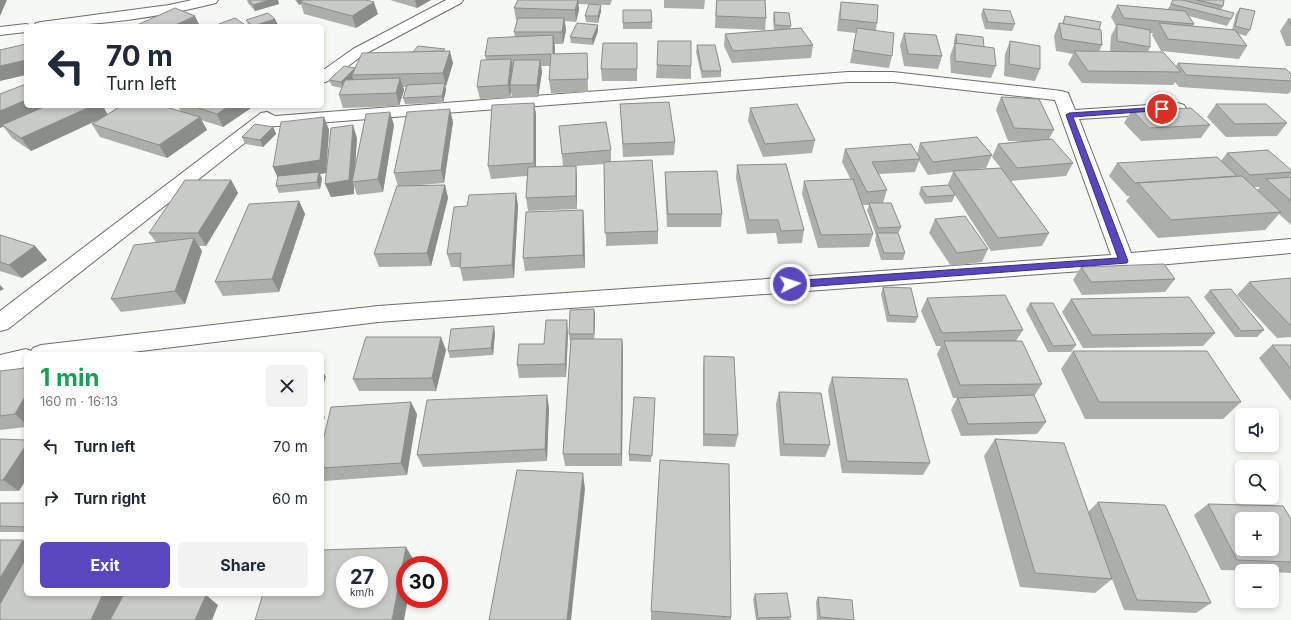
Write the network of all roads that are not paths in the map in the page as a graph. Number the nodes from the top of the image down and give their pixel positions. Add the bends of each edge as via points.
1 (211, 0) edge
2 (456, 0) edge
3 (56, 24) edge
4 (24, 28) edge
5 (0, 31) edge
6 (324, 77) edge
7 (280, 108) edge
8 (1178, 108) edge
9 (1069, 115) junction
10 (260, 122) junction
11 (1291, 246) edge
12 (1124, 261) junction
13 (0, 323) edge
14 (58, 352) edge
15 (24, 358) edge
16 (0, 364) edge

1 - 3 street via 170,9
2 - 6 street via 358,52
4 - 5 street
7 - 10 street
8 - 9 street
9 - 10 street via 1062,96 893,77 856,77
9 - 12 street
10 - 13 street
11 - 12 street
12 - 14 street via 378,314
15 - 16 street

